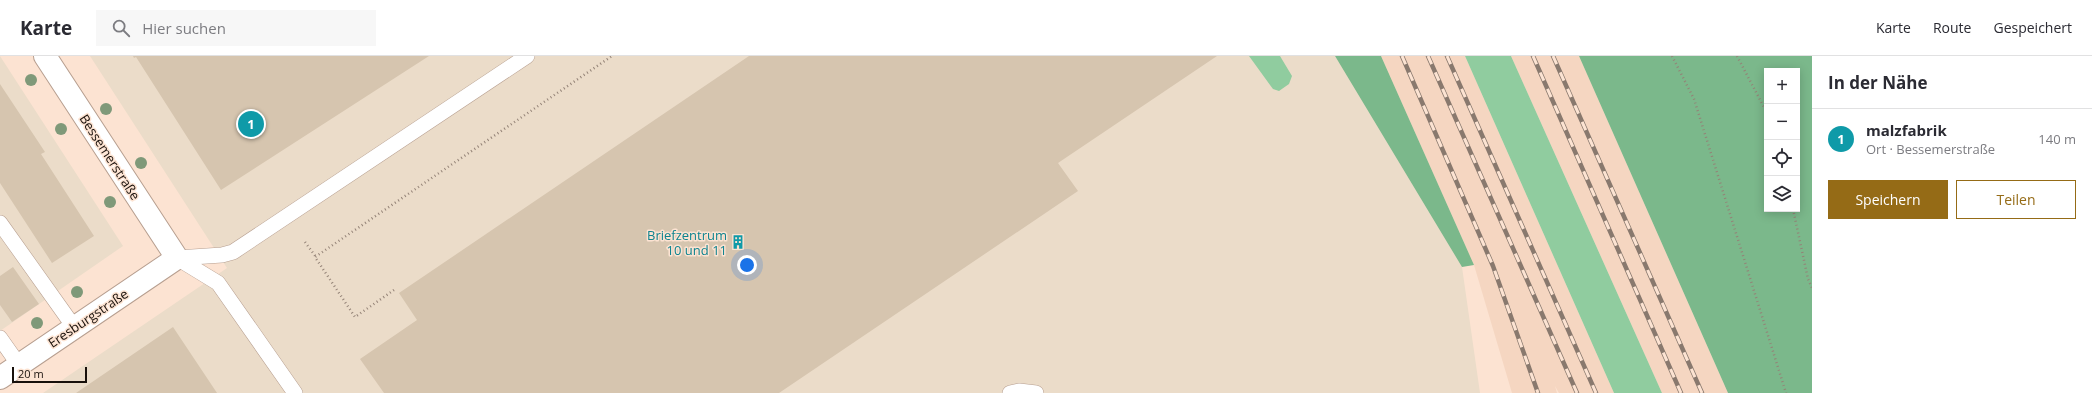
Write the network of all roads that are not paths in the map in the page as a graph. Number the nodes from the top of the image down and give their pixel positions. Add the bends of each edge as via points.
1 (45, 56) edge
2 (527, 56) edge
3 (0, 223) edge
4 (177, 258) junction
5 (74, 327) junction
6 (0, 338) edge
7 (19, 365) junction
8 (0, 378) edge
9 (295, 393) edge
10 (1010, 393) edge
11 (1036, 393) edge

1 - 4 street, Bessemerstraße
2 - 4 lane via 234,252
3 - 5 lane
4 - 5 street, Eresburgstraße
4 - 9 lane via 218,283
5 - 7 street, Eresburgstraße
6 - 7 lane
7 - 8 street, Eresburgstraße
10 - 11 lane

